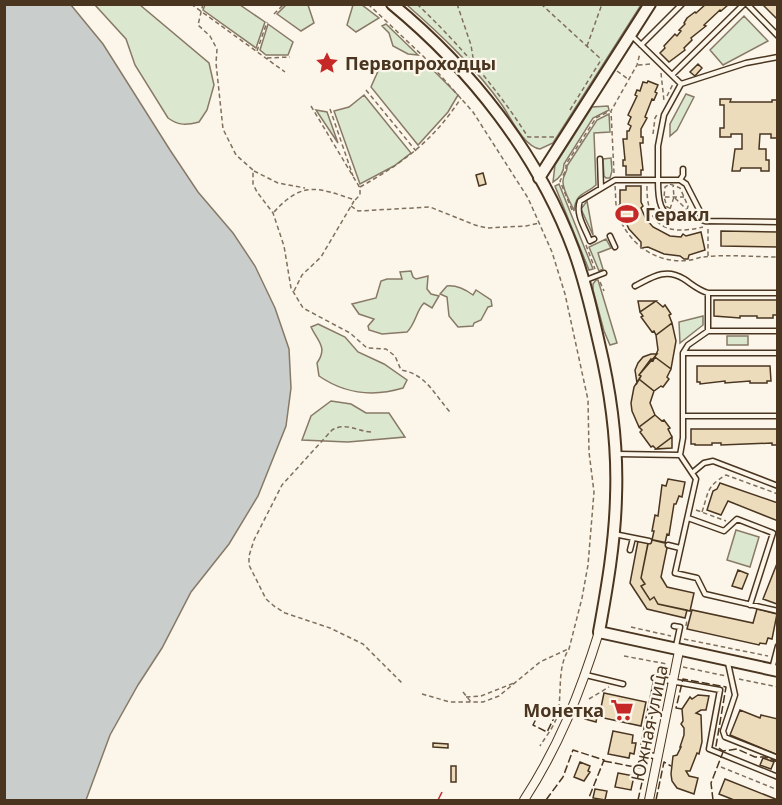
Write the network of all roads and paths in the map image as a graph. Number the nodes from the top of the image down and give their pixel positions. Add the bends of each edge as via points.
1 (191, 4) edge
2 (203, 4) edge
3 (284, 4) edge
4 (368, 4) edge
5 (392, 4) edge
6 (417, 4) edge
7 (457, 4) edge
8 (541, 4) edge
9 (602, 4) edge
10 (650, 4) edge
11 (682, 4) edge
12 (745, 4) edge
13 (201, 11) junction
14 (274, 14) dead end
15 (267, 22) dead end
16 (630, 34) junction
17 (777, 36) edge
18 (641, 45) junction
19 (586, 47) junction
20 (257, 51) junction
21 (290, 57) dead end
22 (777, 57) edge
23 (266, 58) junction
24 (602, 60) junction
25 (606, 63) dead end
26 (474, 64) junction
27 (637, 65) junction
28 (616, 70) dead end
29 (285, 72) dead end
30 (674, 77) junction
31 (681, 84) junction
32 (366, 90) dead end
33 (462, 97) junction
34 (665, 100) junction
35 (311, 106) dead end
36 (330, 109) dead end
37 (611, 111) dead end
38 (566, 118) dead end
39 (554, 137) dead end
40 (653, 139) dead end
41 (416, 152) junction
42 (600, 159) dead end
43 (683, 169) dead end
44 (253, 170) junction
45 (539, 178) junction
46 (355, 180) junction
47 (658, 180) junction
48 (680, 180) junction
49 (560, 181) dead end
50 (673, 184) junction
51 (307, 188) junction
52 (360, 188) junction
53 (601, 188) junction
54 (658, 197) junction
55 (664, 197) junction
56 (674, 197) junction
57 (684, 198) junction
58 (355, 200) junction
59 (351, 206) junction
60 (273, 213) junction
61 (705, 221) junction
62 (540, 222) junction
63 (777, 222) edge
64 (708, 226) dead end
65 (610, 236) dead end
66 (594, 239) dead end
67 (615, 247) dead end
68 (708, 257) dead end
69 (604, 273) dead end
70 (584, 280) junction
71 (634, 286) dead end
72 (293, 292) junction
73 (708, 293) junction
74 (777, 293) edge
75 (708, 331) junction
76 (777, 331) edge
77 (683, 353) junction
78 (777, 353) edge
79 (450, 412) dead end
80 (683, 416) junction
81 (777, 416) edge
82 (371, 432) dead end
83 (616, 454) junction
84 (680, 455) junction
85 (692, 473) junction
86 (777, 486) edge
87 (777, 494) edge
88 (690, 509) junction
89 (702, 512) junction
90 (688, 518) junction
91 (732, 523) junction
92 (614, 534) junction
93 (633, 538) junction
94 (649, 541) dead end
95 (668, 545) dead end
96 (681, 548) junction
97 (630, 550) dead end
98 (750, 605) junction
99 (777, 611) edge
100 (674, 626) dead end
101 (631, 627) dead end
102 (599, 632) junction
103 (678, 637) junction
104 (777, 646) edge
105 (569, 649) junction
106 (677, 650) junction
107 (624, 656) dead end
108 (775, 658) junction
109 (728, 661) junction
110 (676, 666) junction
111 (775, 670) edge
112 (585, 675) junction
113 (731, 678) junction
114 (674, 680) junction
115 (516, 682) junction
116 (617, 683) junction
117 (403, 684) dead end
118 (623, 684) dead end
119 (777, 687) edge
120 (463, 692) dead end
121 (422, 694) dead end
122 (466, 697) junction
123 (588, 699) dead end
124 (471, 703) junction
125 (540, 746) dead end
126 (658, 757) junction
127 (777, 758) edge
128 (721, 767) dead end
129 (777, 777) edge
130 (777, 790) edge
131 (524, 801) edge
132 (649, 801) edge

1 - 13 path
2 - 13 path
3 - 14 path
4 - 33 path
5 - 45 main road via 433,41 487,100
6 - 26 path
7 - 26 path
8 - 19 path
9 - 19 path
10 - 16 main road
11 - 18 lane
12 - 17 lane
12 - 30 lane
13 - 20 path
13 - 44 path via 198,25 217,49 224,129 236,155
15 - 20 path
16 - 18 lane
16 - 45 main road
18 - 27 path
18 - 30 lane
19 - 24 path
20 - 23 path
21 - 23 path
22 - 31 lane
23 - 29 path
24 - 25 path
24 - 38 path
26 - 39 path via 528,137
27 - 28 path via 629,79
27 - 34 path via 659,65
30 - 31 lane
30 - 34 path
31 - 47 lane via 664,115 658,146
32 - 41 path
33 - 41 path
33 - 62 path
34 - 40 path via 655,118
35 - 46 path
36 - 46 path
37 - 49 path via 596,118 566,164
41 - 52 path
42 - 53 lane
43 - 48 lane
44 - 51 path via 278,183
44 - 60 path via 256,192
45 - 70 main road
46 - 52 path
47 - 48 lane
47 - 53 lane via 615,180
47 - 54 lane
48 - 61 lane via 686,184
50 - 55 path via 665,187
50 - 56 path
50 - 57 path via 680,188
51 - 58 path
51 - 60 path via 292,195
52 - 58 path
53 - 66 lane via 580,201 578,207 590,241
54 - 55 path
54 - 61 lane via 663,211 672,217 691,216
55 - 56 path
55 - 57 path via 670,209 682,212 689,208
56 - 57 path
58 - 59 path
59 - 62 path via 358,211 430,207 487,228
59 - 72 path via 321,256 302,275
60 - 72 path
61 - 63 lane
62 - 105 path via 566,294 588,400 594,492 588,565
64 - 68 path
65 - 67 lane
69 - 70 lane
70 - 83 main road via 608,390
71 - 73 lane via 664,273
72 - 79 path via 303,308 350,333 367,348 386,349 395,356 401,370 425,380
73 - 74 lane
73 - 75 lane
75 - 76 lane
75 - 77 lane
77 - 78 lane
77 - 80 lane
80 - 81 lane
80 - 84 lane
82 - 117 path via 349,426 332,430 282,485 254,540 249,565 266,599 274,606 363,644
83 - 84 lane
83 - 92 main road
84 - 85 lane
85 - 86 lane via 713,461
85 - 88 lane via 696,479
87 - 89 path via 726,476 712,483
88 - 89 path
88 - 90 lane
89 - 91 path
90 - 91 lane via 724,531
90 - 96 lane
91 - 98 lane via 737,519 773,532
92 - 93 lane
92 - 102 main road
93 - 94 lane
93 - 97 lane
95 - 96 lane
96 - 98 lane via 675,573 697,578 705,594
98 - 99 lane
100 - 103 lane via 680,627
101 - 103 path
102 - 106 main road
102 - 112 street
103 - 106 lane
103 - 108 path
104 - 108 lane
105 - 115 path via 540,662
105 - 125 path via 562,669 555,722
106 - 109 main road
106 - 110 street, Южная улица
107 - 110 path
108 - 111 lane
109 - 111 main road
109 - 113 lane
110 - 113 path
110 - 114 street, Южная улица
112 - 116 lane
112 - 131 street via 563,731
113 - 119 path
113 - 127 lane via 736,695 723,731 725,737
114 - 126 street, Южная улица
114 - 126 lane via 656,678 642,753
114 - 129 lane via 720,690 709,749
115 - 122 path via 481,696
115 - 124 path via 499,696
116 - 118 lane
116 - 123 path
120 - 122 path
121 - 124 path
122 - 124 path
126 - 132 street, Южная улица
128 - 130 path

